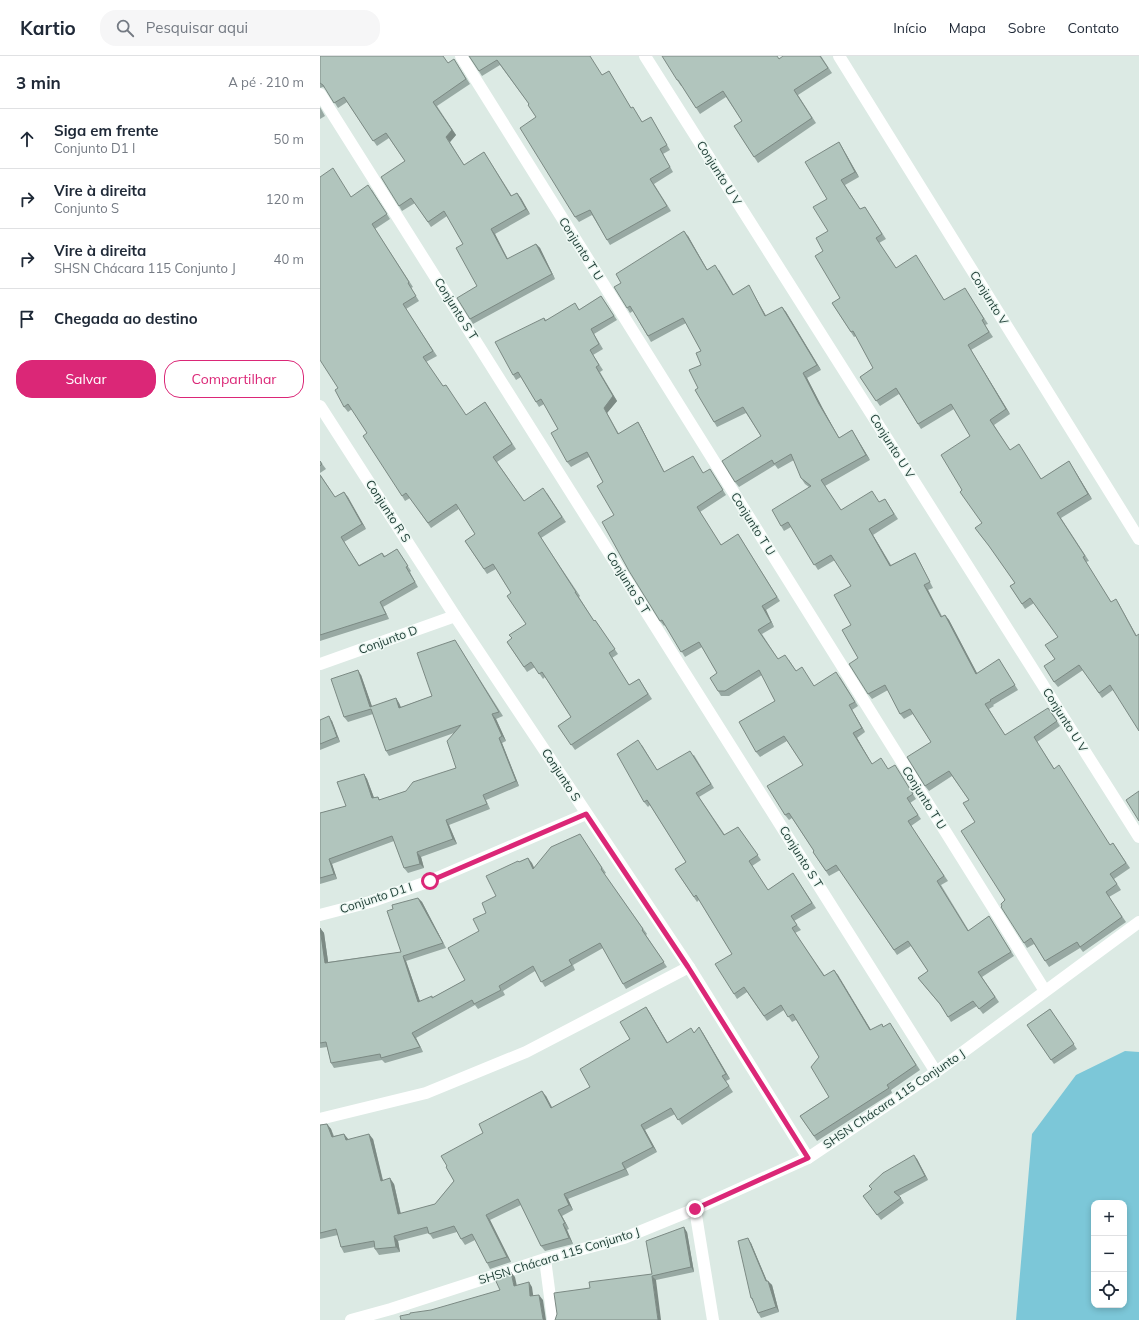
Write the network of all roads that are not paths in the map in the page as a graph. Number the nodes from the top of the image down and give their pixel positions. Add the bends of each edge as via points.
1 (461, 56) edge
2 (645, 56) edge
3 (839, 56) edge
4 (320, 94) edge
5 (320, 406) edge
6 (1139, 539) edge
7 (456, 616) junction
8 (320, 664) edge
9 (586, 814) junction
10 (1139, 837) edge
11 (320, 915) edge
12 (1139, 922) edge
13 (688, 967) junction
14 (1045, 991) junction
15 (936, 1072) junction
16 (320, 1119) edge
17 (808, 1158) junction
18 (695, 1209) junction
19 (545, 1259) junction
20 (391, 1315) edge
21 (351, 1320) edge
22 (553, 1320) edge
23 (713, 1320) edge

1 - 14 street, Conjunto T U
2 - 10 street, Conjunto U V
3 - 6 street, Conjunto V
4 - 15 street, Conjunto S T
5 - 7 street, Conjunto R S
7 - 8 street, Conjunto D
7 - 9 street, Conjunto S
9 - 11 street, Conjunto D1 I via 430,881 370,902
9 - 13 street, Conjunto S
12 - 14 street, SHSN Chácara 115 Conjunto J
13 - 16 street via 526,1052 426,1093
13 - 17 street, Conjunto S
14 - 15 street, SHSN Chácara 115 Conjunto J
15 - 17 street, SHSN Chácara 115 Conjunto J
17 - 18 street, SHSN Chácara 115 Conjunto J
18 - 19 street, SHSN Chácara 115 Conjunto J via 624,1238
18 - 23 street
19 - 20 street, SHSN Chácara 115 Conjunto J
19 - 22 street
20 - 21 street, SHSN Chácara 115 Conjunto J

